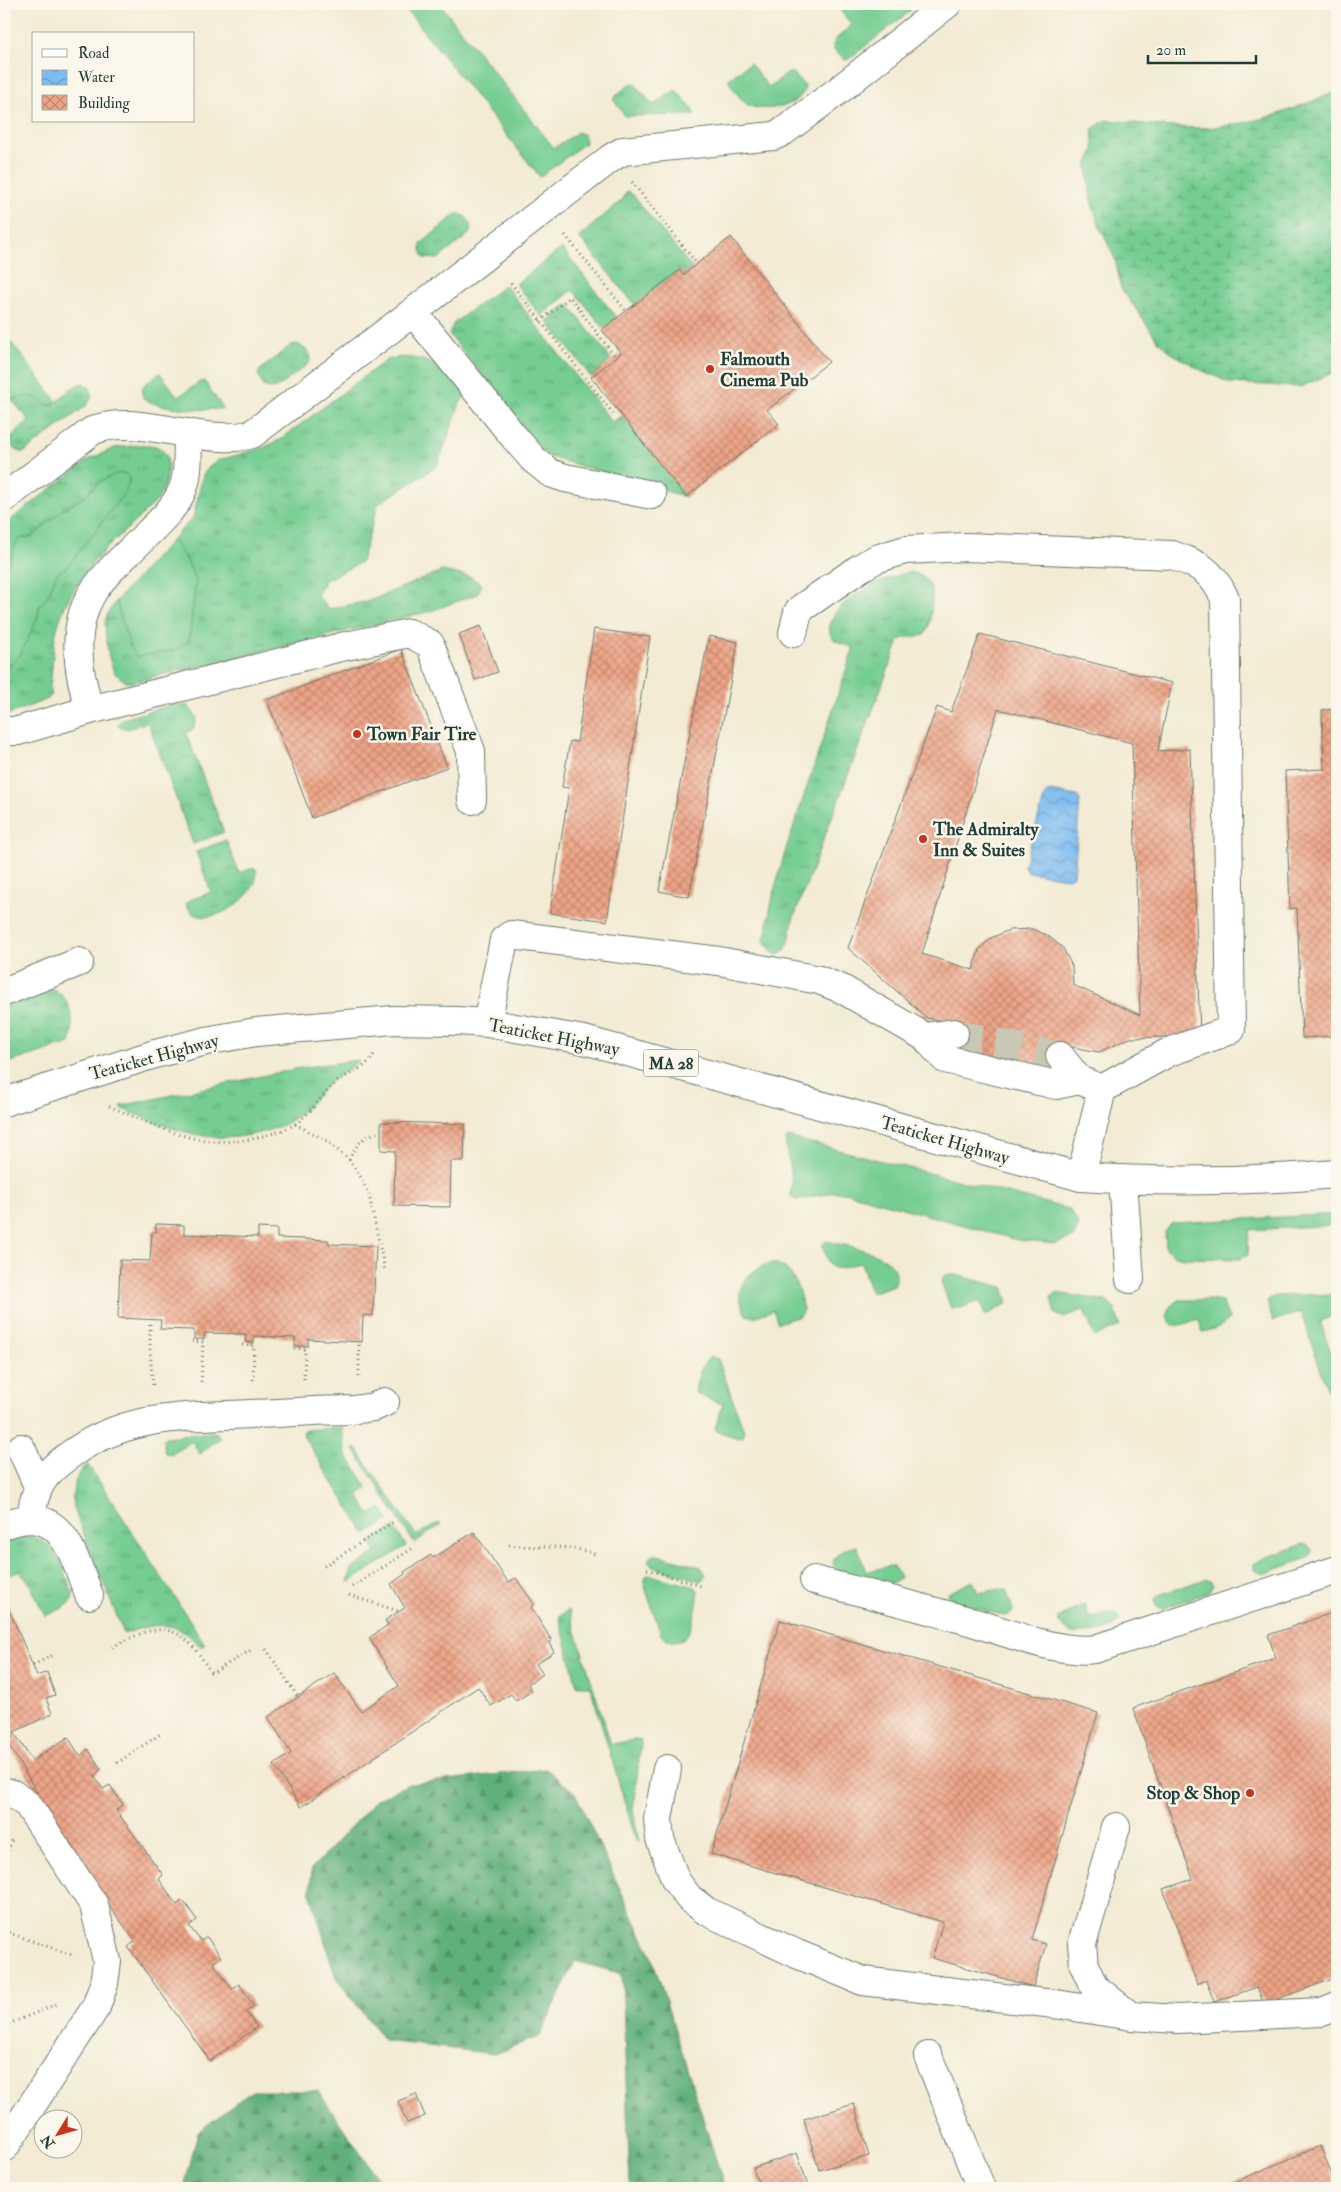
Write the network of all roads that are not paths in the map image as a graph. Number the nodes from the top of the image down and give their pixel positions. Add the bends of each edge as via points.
1 (947, 4) edge
2 (413, 312) junction
3 (188, 433) junction
4 (652, 495) dead end
5 (4, 498) edge
6 (793, 633) dead end
7 (90, 710) junction
8 (4, 731) edge
9 (472, 800) dead end
10 (79, 962) dead end
11 (4, 992) edge
12 (487, 1023) junction
13 (954, 1033) tunnel mouth
14 (925, 1037) junction
15 (1060, 1056) tunnel mouth
16 (1091, 1084) junction
17 (4, 1102) edge
18 (1337, 1174) edge
19 (1081, 1177) junction
20 (1123, 1180) junction
21 (1130, 1279) dead end
22 (385, 1402) dead end
23 (21, 1448) dead end
24 (38, 1486) junction
25 (31, 1518) junction
26 (4, 1525) edge
27 (1337, 1570) edge
28 (814, 1580) dead end
29 (89, 1595) dead end
30 (667, 1769) dead end
31 (4, 1792) edge
32 (1116, 1827) dead end
33 (1337, 2006) edge
34 (1130, 2016) junction
35 (928, 2056) dead end
36 (4, 2148) edge
37 (982, 2188) edge

1 - 2 main road via 831,96 774,136 623,150
2 - 3 main road via 252,434 233,437
2 - 4 main road via 514,437 550,473
3 - 5 main road via 100,427
3 - 7 main road via 185,482 181,494 99,584 86,607 80,630 79,659
6 - 16 main road via 798,612 803,607 876,559 905,550 966,547 1172,555 1200,566 1215,580 1225,598 1230,1030
7 - 8 main road via 18,731
7 - 9 main road via 331,649 409,633 430,644 471,751
10 - 11 main road
12 - 14 main road via 504,940 511,936 719,961 819,980 842,989
12 - 17 main road, Teaticket Highway / MA 28 via 393,1020 256,1032 155,1054
12 - 19 main road, Teaticket Highway / MA 28 via 584,1040
13 - 14 main road
14 - 16 main road via 945,1059 1056,1085
15 - 16 main road
16 - 19 main road
18 - 20 main road, Teaticket Highway / MA 28 via 1234,1180
19 - 20 main road, Teaticket Highway / MA 28
20 - 21 main road
22 - 24 main road via 352,1410 182,1416 128,1425 81,1446 55,1465
23 - 24 main road
24 - 25 main road
25 - 26 main road
25 - 29 main road via 58,1529 66,1539
27 - 28 main road via 1104,1647 1081,1651
30 - 34 main road via 658,1819 660,1839 676,1881 689,1898 706,1911 864,1981
31 - 36 main road via 13,1794 28,1805 94,1905 107,1961 96,2007
32 - 34 main road via 1082,1944 1084,1964 1094,1987
33 - 34 main road via 1322,2012 1302,2013 1177,2019
35 - 37 main road

